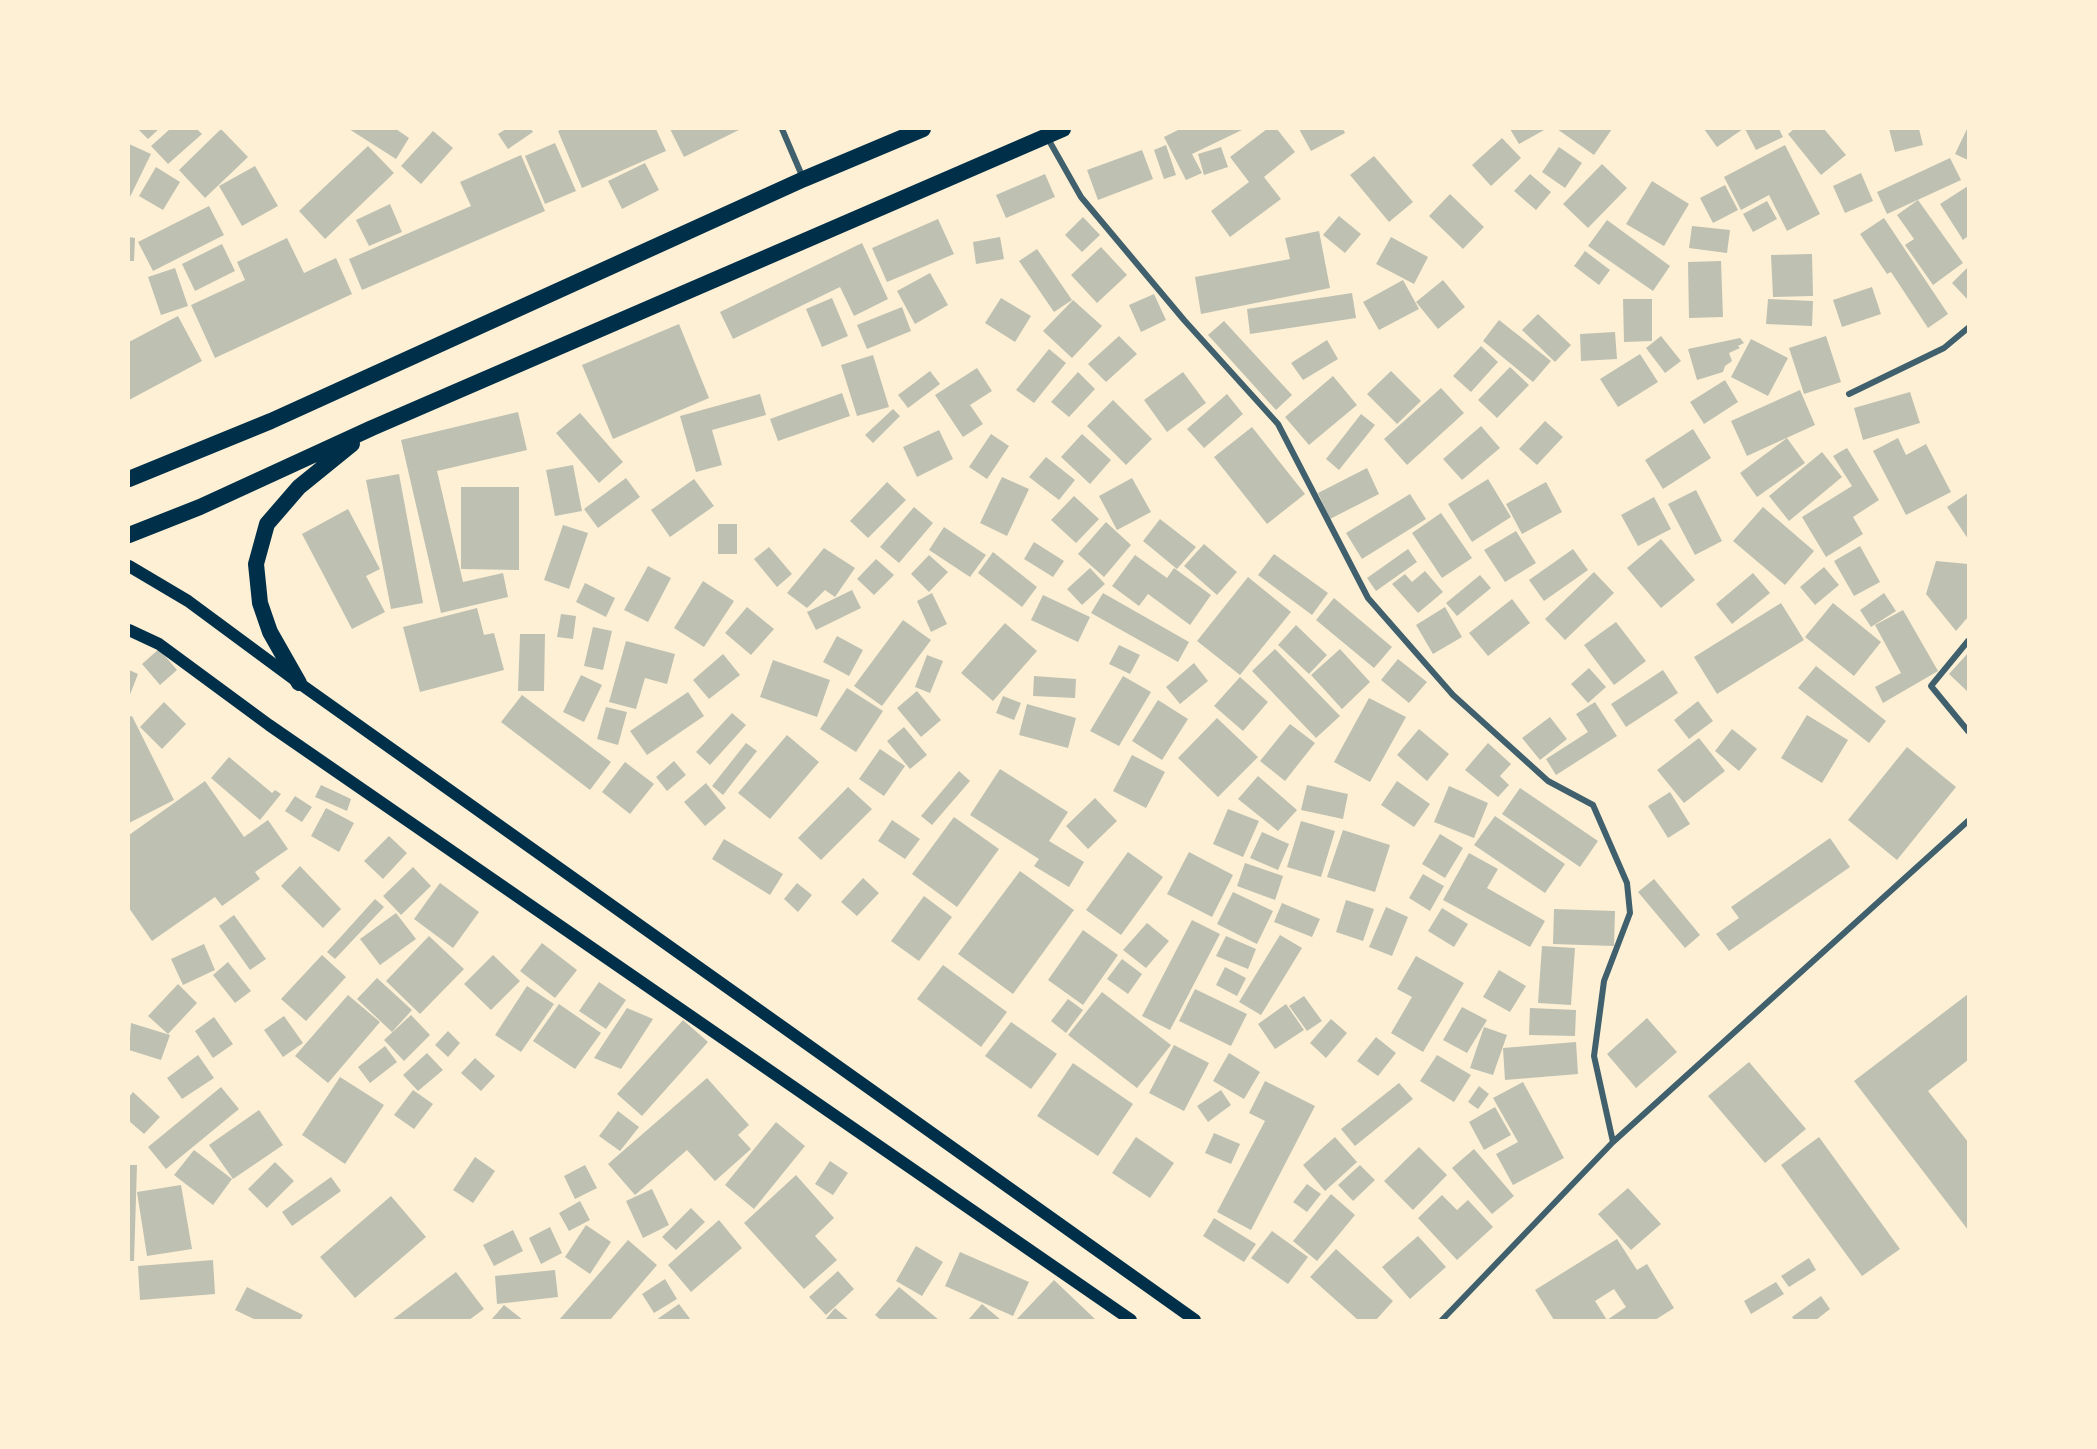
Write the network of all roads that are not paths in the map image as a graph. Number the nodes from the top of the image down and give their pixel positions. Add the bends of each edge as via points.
1 (782, 129) edge
2 (923, 129) edge
3 (1063, 129) edge
4 (1047, 136) junction
5 (804, 179) junction
6 (1968, 328) edge
7 (1849, 394) dead end
8 (372, 428) junction
9 (129, 479) edge
10 (129, 536) edge
11 (129, 566) edge
12 (129, 630) edge
13 (1968, 641) edge
14 (299, 683) junction
15 (1968, 731) edge
16 (1968, 821) edge
17 (1613, 1142) junction
18 (1131, 1320) edge
19 (1195, 1320) edge
20 (1442, 1320) edge

1 - 5 street
2 - 5 highway
3 - 4 highway
4 - 8 highway
4 - 17 street via 1081,196 1184,320 1278,424 1368,598 1453,695 1548,781 1593,805 1627,883 1630,913 1604,981 1594,1056
5 - 9 highway via 271,421
6 - 7 street via 1944,348
8 - 10 highway
8 - 14 highway via 298,487 267,525 256,564 260,603 270,632
11 - 14 main road via 188,601
12 - 18 main road via 159,644 269,725
13 - 15 street via 1931,686
14 - 19 main road
16 - 17 street
17 - 20 street

